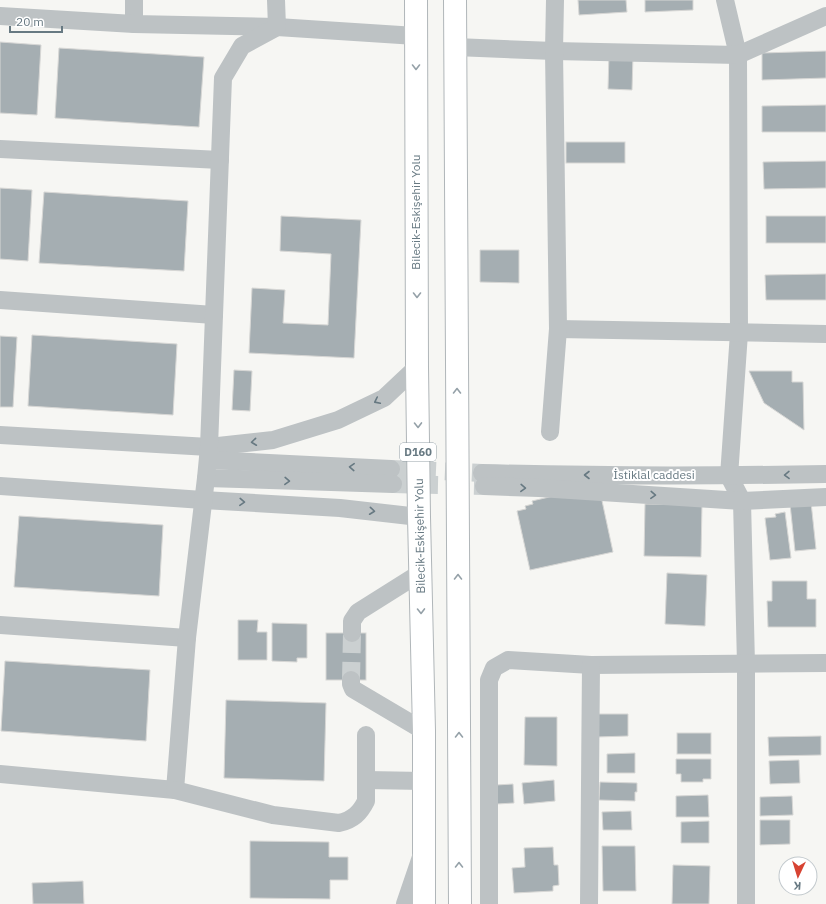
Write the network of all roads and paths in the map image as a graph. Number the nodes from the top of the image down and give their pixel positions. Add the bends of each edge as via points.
1 (134, 0) edge
2 (276, 0) edge
3 (416, 0) edge
4 (455, 0) edge
5 (555, 0) edge
6 (725, 0) edge
7 (0, 16) edge
8 (826, 16) edge
9 (134, 24) junction
10 (278, 27) junction
11 (416, 36) junction
12 (455, 47) junction
13 (554, 51) junction
14 (738, 56) junction
15 (0, 149) edge
16 (220, 160) junction
17 (0, 300) edge
18 (214, 315) junction
19 (558, 329) junction
20 (739, 333) junction
21 (826, 334) edge
22 (417, 367) junction
23 (550, 432) dead end
24 (0, 435) edge
25 (209, 454) junction
26 (826, 474) edge
27 (729, 476) junction
28 (206, 478) junction
29 (0, 486) edge
30 (826, 497) edge
31 (203, 500) junction
32 (742, 501) junction
33 (419, 517) junction
34 (420, 573) junction
35 (0, 625) edge
36 (352, 633) tunnel mouth
37 (187, 638) junction
38 (826, 663) edge
39 (746, 664) junction
40 (591, 665) junction
41 (351, 680) tunnel mouth
42 (424, 730) junction
43 (366, 735) dead end
44 (0, 774) edge
45 (366, 780) junction
46 (424, 780) junction
47 (175, 790) junction
48 (424, 849) junction
49 (405, 904) edge
50 (424, 904) edge
51 (460, 904) edge
52 (489, 904) edge
53 (589, 904) edge
54 (746, 904) edge

1 - 9 street
2 - 10 street
3 - 11 main road, Bilecik-Eskişehir Yolu / D160
4 - 12 main road
5 - 13 street
6 - 14 street
7 - 9 street
8 - 14 street
9 - 10 street
10 - 11 street
10 - 16 street via 242,46 223,78
11 -> 22 main road, Bilecik-Eskişehir Yolu / D160
12 - 13 street
51 -> 12 main road
13 - 14 street
13 - 19 street
14 - 20 street
15 - 16 street
16 - 18 street
17 - 18 street
18 - 25 street
19 - 20 street
19 - 23 street
20 - 21 street
20 - 27 street
22 -> 25 street via 384,398 338,420 274,440
22 -> 33 main road, Bilecik-Eskişehir Yolu / D160
24 - 25 street
25 - 28 street
28 -> 25 street via 392,476
26 -> 27 street, İstiklal caddesi
27 - 32 street
27 -> 32 street, İstiklal caddesi via 553,475 483,480 539,488
28 - 31 street
29 - 31 street
30 - 32 street
31 -> 33 street via 340,508
31 - 37 street
32 - 39 street
33 - 34 main road, Bilecik-Eskişehir Yolu / D160
34 - 36 street via 358,612 352,621
34 -> 42 main road, Bilecik-Eskişehir Yolu / D160
35 - 37 street
37 - 47 street
38 - 39 street
39 - 40 street
39 - 54 street
40 - 52 street via 508,660 494,668 489,680
40 - 53 street
41 - 42 street via 353,689
42 - 46 main road, Bilecik-Eskişehir Yolu / D160
43 - 45 street
44 - 47 street
45 - 46 street
45 - 47 street via 366,801 363,808 346,822 339,823 273,815
46 - 48 main road, Bilecik-Eskişehir Yolu / D160
48 - 49 street
48 - 50 main road, Bilecik-Eskişehir Yolu / D160

